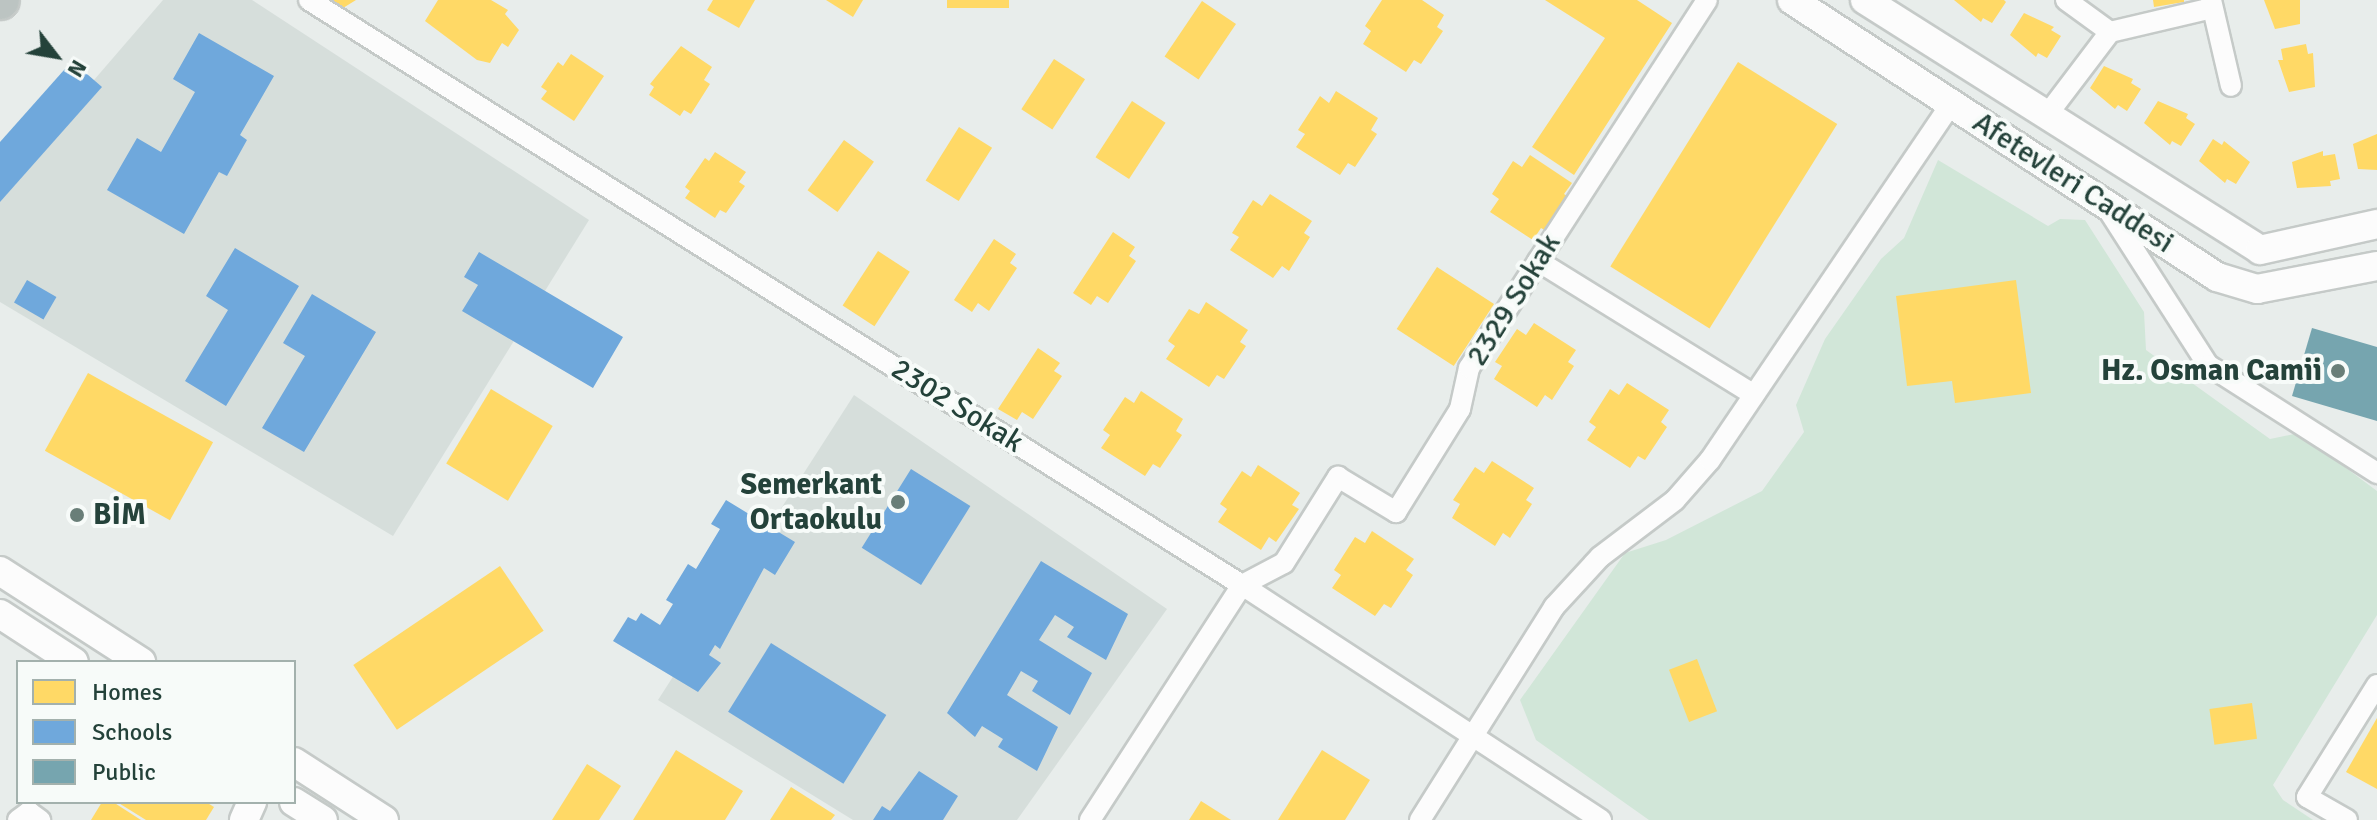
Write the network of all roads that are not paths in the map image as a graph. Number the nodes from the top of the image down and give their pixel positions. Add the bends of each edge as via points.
1 (309, 0) edge
2 (1707, 0) edge
3 (1792, 0) edge
4 (1865, 0) edge
5 (2066, 0) edge
6 (2212, 4) edge
7 (2110, 32) junction
8 (2231, 86) dead end
9 (1951, 104) junction
10 (2047, 115) junction
11 (2104, 203) junction
12 (2377, 224) edge
13 (1538, 261) junction
14 (2377, 266) edge
15 (1754, 395) junction
16 (2377, 473) edge
17 (0, 571) edge
18 (1242, 585) junction
19 (0, 614) edge
20 (71, 660) edge
21 (138, 660) edge
22 (2377, 685) edge
23 (1473, 738) junction
24 (299, 775) edge
25 (295, 804) edge
26 (18, 820) edge
27 (40, 820) edge
28 (323, 820) edge
29 (384, 820) edge
30 (1090, 820) edge
31 (1420, 820) edge
32 (1601, 820) edge
33 (2347, 820) edge

1 - 18 street, 2302 Sokak
2 - 13 street, 2329 Sokak
3 - 9 street, Afetevleri Caddesi
4 - 10 street, Afetevleri Caddesi
5 - 7 street
6 - 7 street
6 - 8 street
7 - 10 street
9 - 11 street, Afetevleri Caddesi
9 - 15 street
10 - 12 street, Afetevleri Caddesi via 2260,250
11 - 14 street, Afetevleri Caddesi via 2217,277 2257,289
11 - 16 street via 2208,365
13 - 15 street
13 - 18 street, 2329 Sokak via 1469,368 1460,409 1396,512 1338,477 1284,563
15 - 23 street via 1694,481 1600,557 1554,607
17 - 21 street
18 - 23 street, 2302 Sokak
18 - 30 street, 2329 Sokak
19 - 20 street
22 - 33 street via 2307,797
23 - 31 street
23 - 32 street, 2302 Sokak
24 - 29 street
25 - 28 street
26 - 27 street via 29,812

